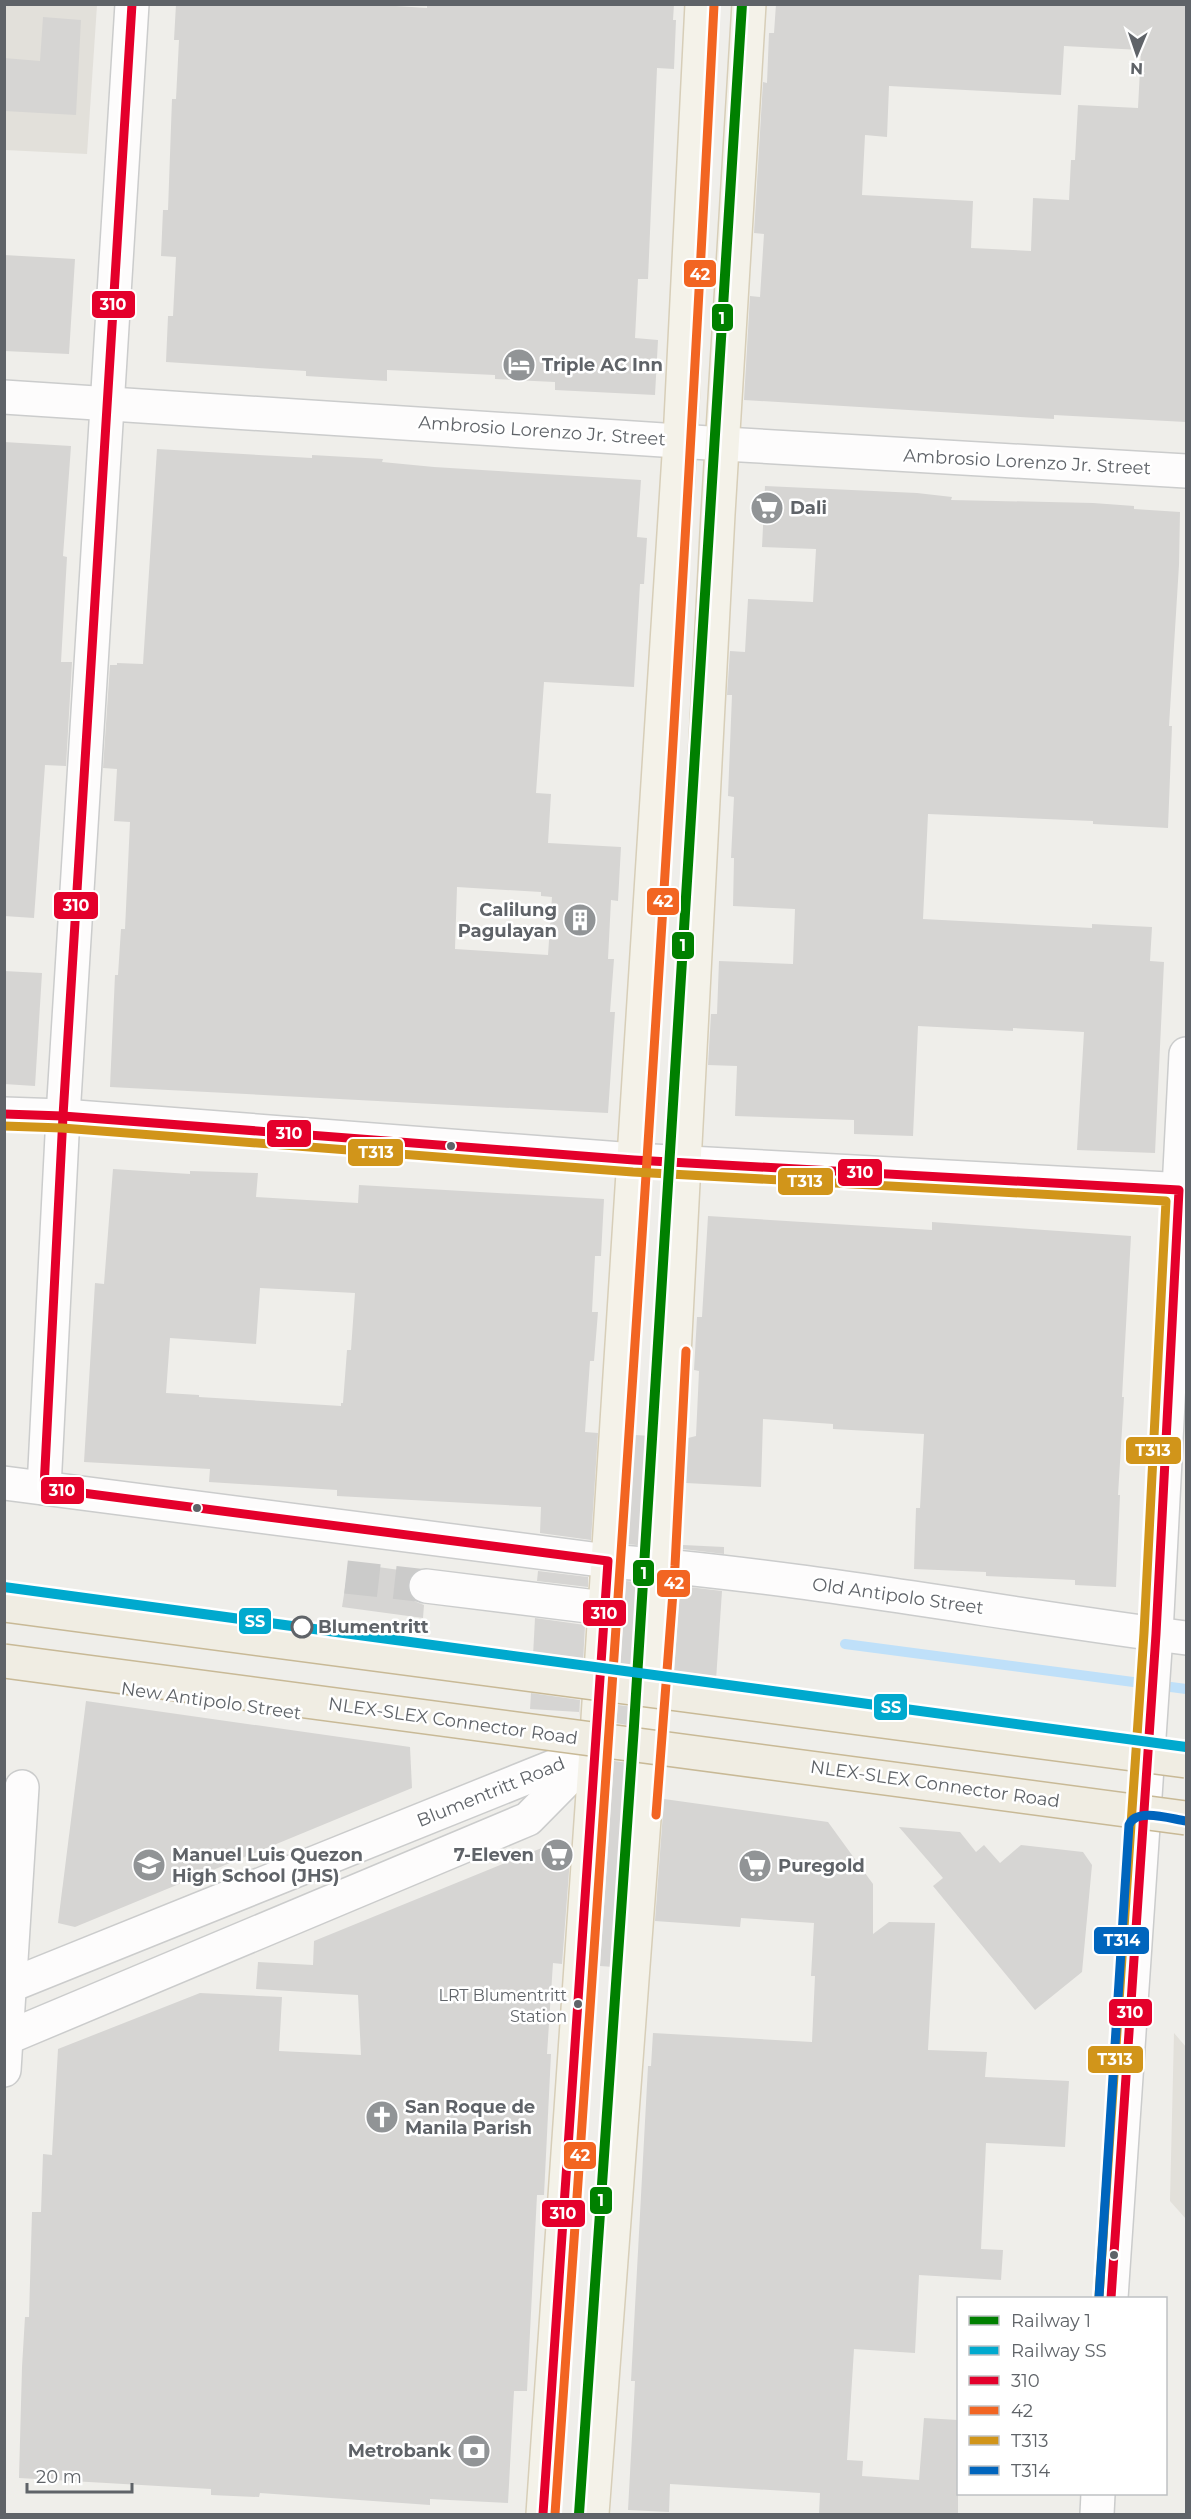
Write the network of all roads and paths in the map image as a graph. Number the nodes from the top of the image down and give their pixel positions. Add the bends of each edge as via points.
1 (132, 4) edge
2 (702, 4) edge
3 (748, 4) edge
4 (4, 397) edge
5 (107, 403) junction
6 (680, 440) junction
7 (724, 444) junction
8 (1186, 471) edge
9 (1186, 1054) edge
10 (4, 1113) edge
11 (63, 1116) junction
12 (634, 1160) junction
13 (684, 1162) junction
14 (1183, 1190) edge
15 (4, 1483) edge
16 (44, 1488) junction
17 (608, 1561) junction
18 (663, 1565) junction
19 (426, 1586) tunnel mouth
20 (4, 1605) edge
21 (604, 1608) junction
22 (1171, 1636) edge
23 (4, 1661) edge
24 (416, 1662) dead end
25 (4, 1674) edge
26 (599, 1688) junction
27 (596, 1750) junction
28 (648, 1758) junction
29 (1186, 1761) edge
30 (22, 1787) dead end
31 (1186, 1818) edge
32 (1141, 1827) junction
33 (1186, 1833) edge
34 (8, 1987) edge
35 (5, 2049) edge
36 (1111, 2297) edge
37 (1098, 2495) edge
38 (543, 2514) edge
39 (592, 2514) edge
40 (1097, 2514) edge

1 - 5 street
2 - 6 main road
3 - 7 main road
4 - 5 street, Ambrosio Lorenzo Jr. Street
5 - 6 street, Ambrosio Lorenzo Jr. Street
5 - 11 street
6 - 7 street, Ambrosio Lorenzo Jr. Street
6 - 12 main road
7 - 8 street, Ambrosio Lorenzo Jr. Street
7 - 13 main road
9 - 14 street
10 - 11 street
11 - 12 street
11 - 16 street
12 - 13 street
12 - 17 main road
13 - 14 street
13 - 18 main road via 676,1522
14 - 22 street
15 - 16 street, Old Antipolo Street
16 - 17 street, Old Antipolo Street
17 - 18 street, Old Antipolo Street
17 - 21 main road
18 - 22 street, Old Antipolo Street
18 - 28 main road
19 - 21 street
20 - 29 highway, bridge
21 - 26 main road
22 - 32 street
23 - 31 highway, NLEX-SLEX Connector Road, bridge
24 - 26 street
25 - 27 street, New Antipolo Street
26 - 27 main road
27 - 28 street, New Antipolo Street
27 - 34 street, Blumentritt Road
27 - 35 street, Blumentritt Road via 528,1819
27 - 38 main road
28 - 32 street, New Antipolo Street
28 - 39 main road
30 - 34 street
32 - 33 street, New Antipolo Street
32 - 36 street
34 - 35 street
37 - 40 street

